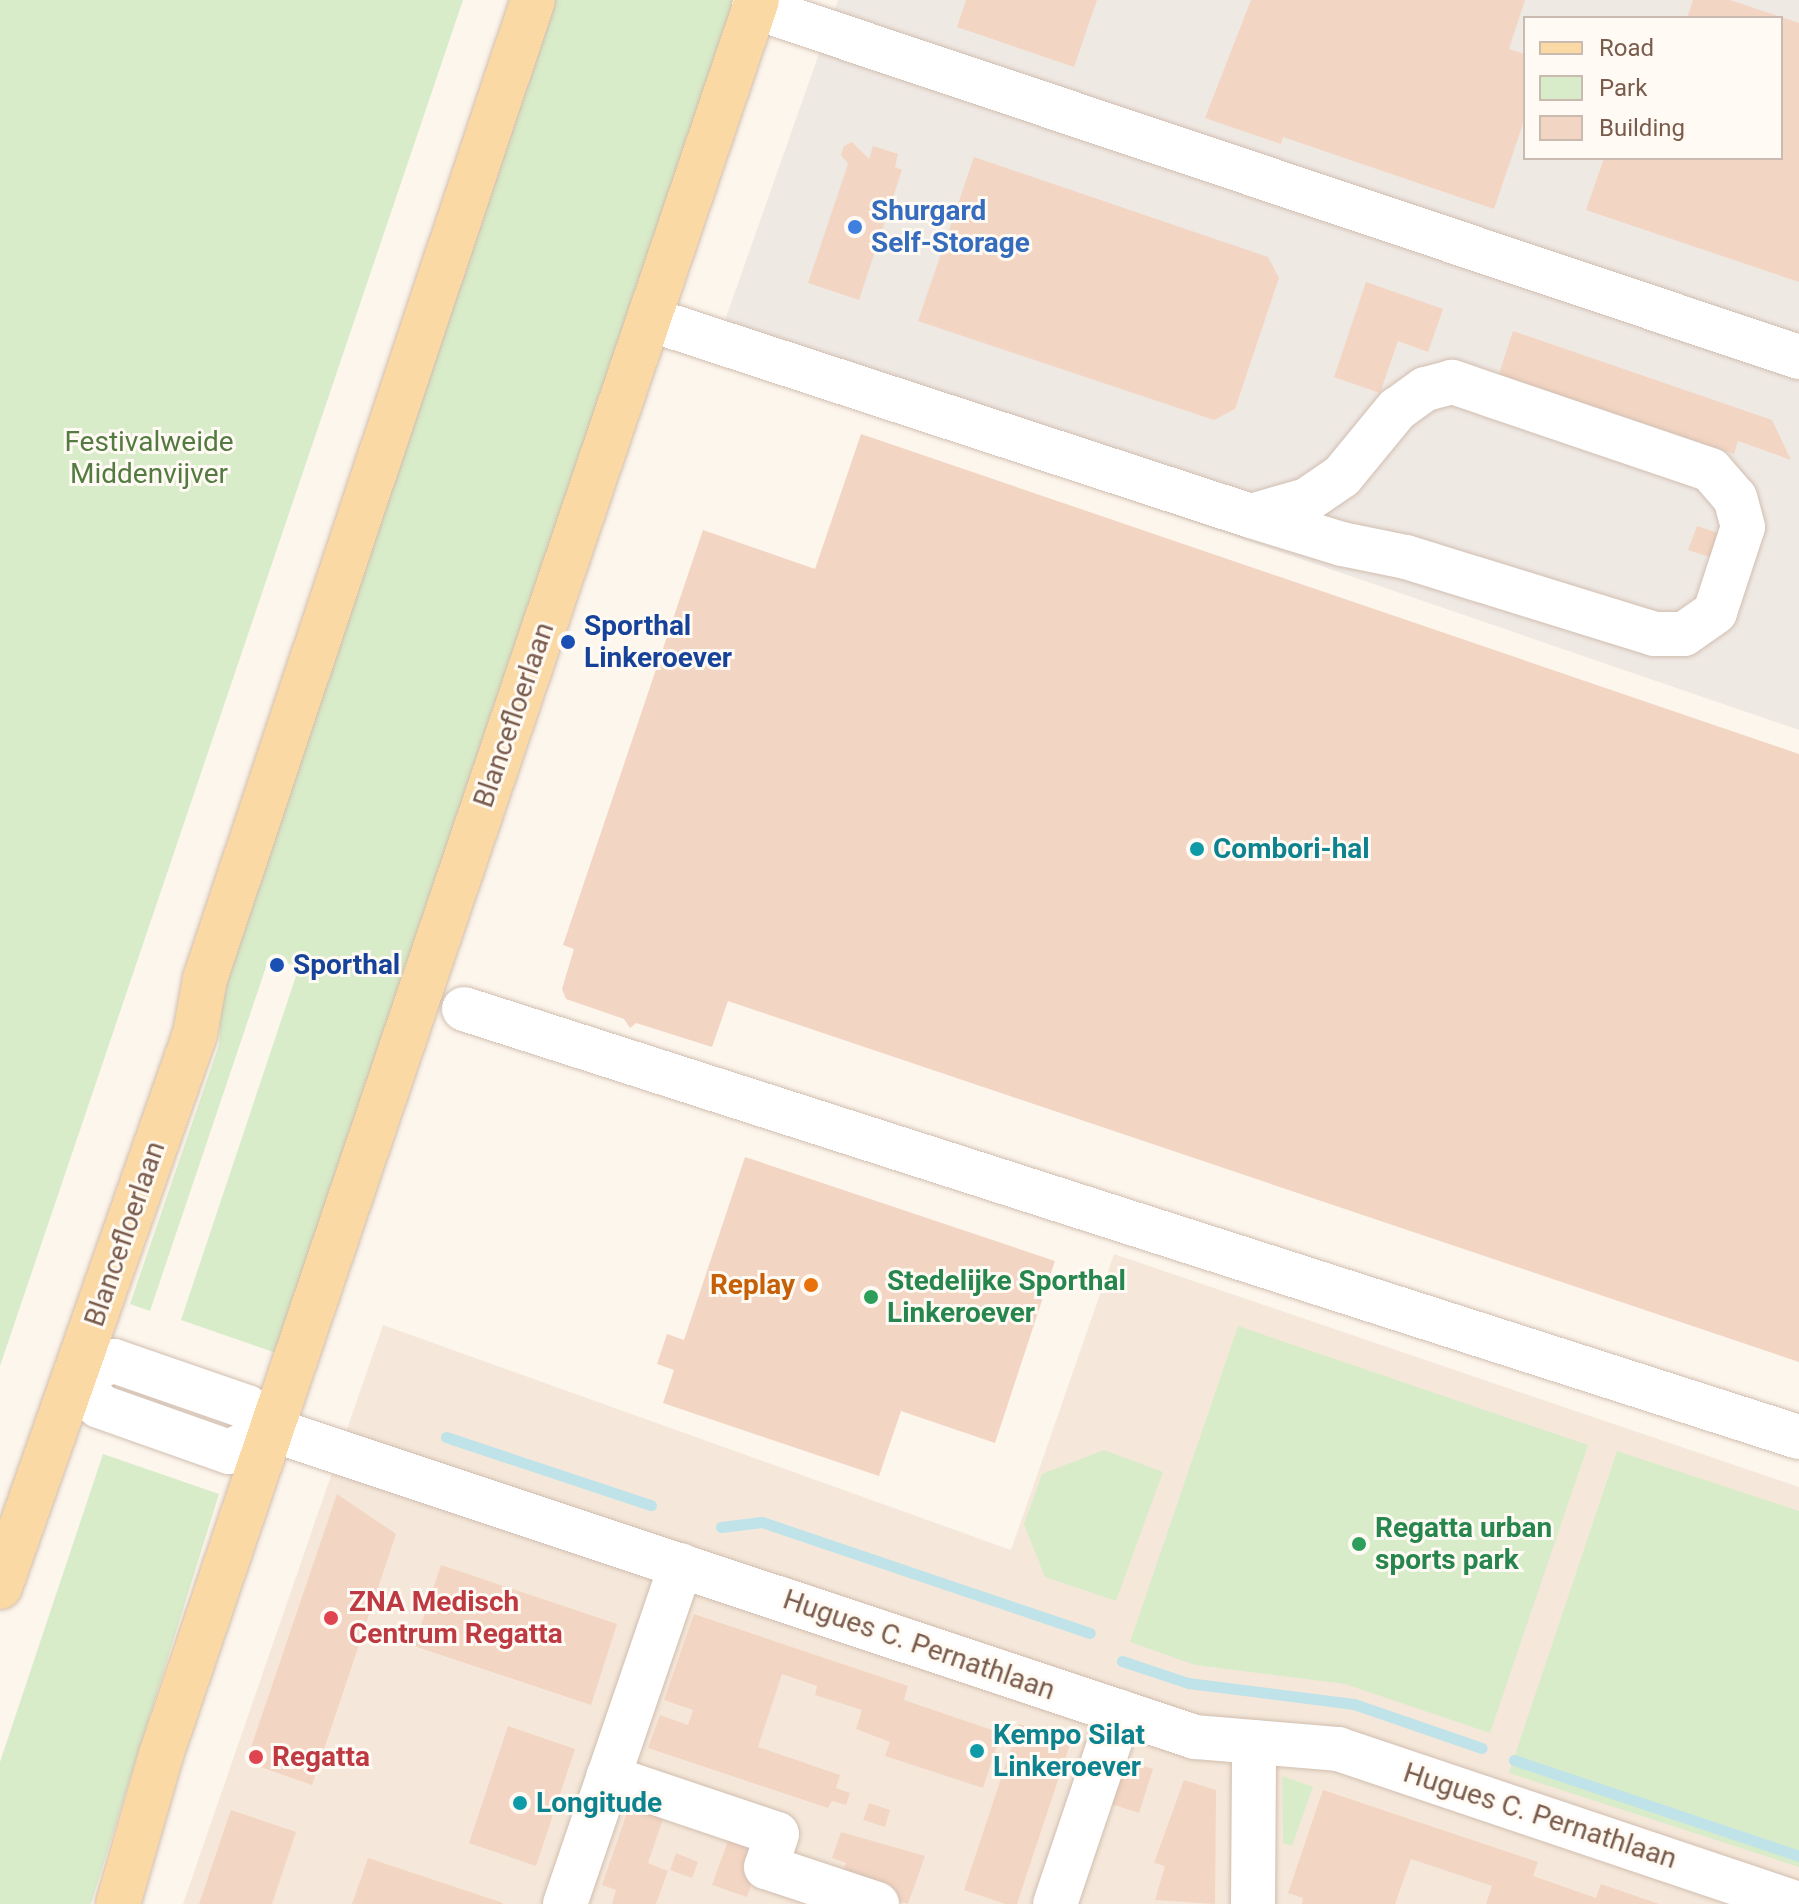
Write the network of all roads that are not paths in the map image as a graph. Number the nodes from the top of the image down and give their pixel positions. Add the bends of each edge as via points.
1 (533, 0) edge
2 (756, 4) edge
3 (649, 319) junction
4 (1799, 357) edge
5 (1251, 516) junction
6 (464, 1009) dead end
7 (76, 1374) junction
8 (273, 1430) junction
9 (1799, 1437) edge
10 (681, 1565) junction
11 (0, 1587) edge
12 (1120, 1712) junction
13 (1254, 1742) junction
14 (608, 1777) junction
15 (1705, 1889) edge
16 (866, 1900) edge
17 (118, 1904) edge
18 (565, 1904) edge
19 (1055, 1904) edge
20 (1253, 1904) edge
21 (1799, 1904) edge

1 - 7 main road, Blancefloerlaan via 205,979 195,1034
2 - 3 main road, Blancefloerlaan
2 - 4 street
3 - 5 street
3 - 8 main road, Blancefloerlaan
5 - 5 street via 1406,557 1654,634 1684,634 1715,612 1743,527 1735,498 1711,470 1452,382 1425,389 1397,409 1342,476 1307,500
6 - 9 street
7 - 8 street via 99,1406 229,1452
7 - 11 main road, Blancefloerlaan
8 - 10 street, Hugues C. Pernathlaan
8 - 17 main road, Blancefloerlaan via 161,1755
10 - 12 street, Hugues C. Pernathlaan
10 - 14 street
12 - 13 street, Hugues C. Pernathlaan via 1195,1737
12 - 19 street
13 - 15 street, Hugues C. Pernathlaan via 1338,1749
13 - 20 street
14 - 16 street via 777,1834 766,1867
14 - 18 street
15 - 21 street, Hugues C. Pernathlaan

